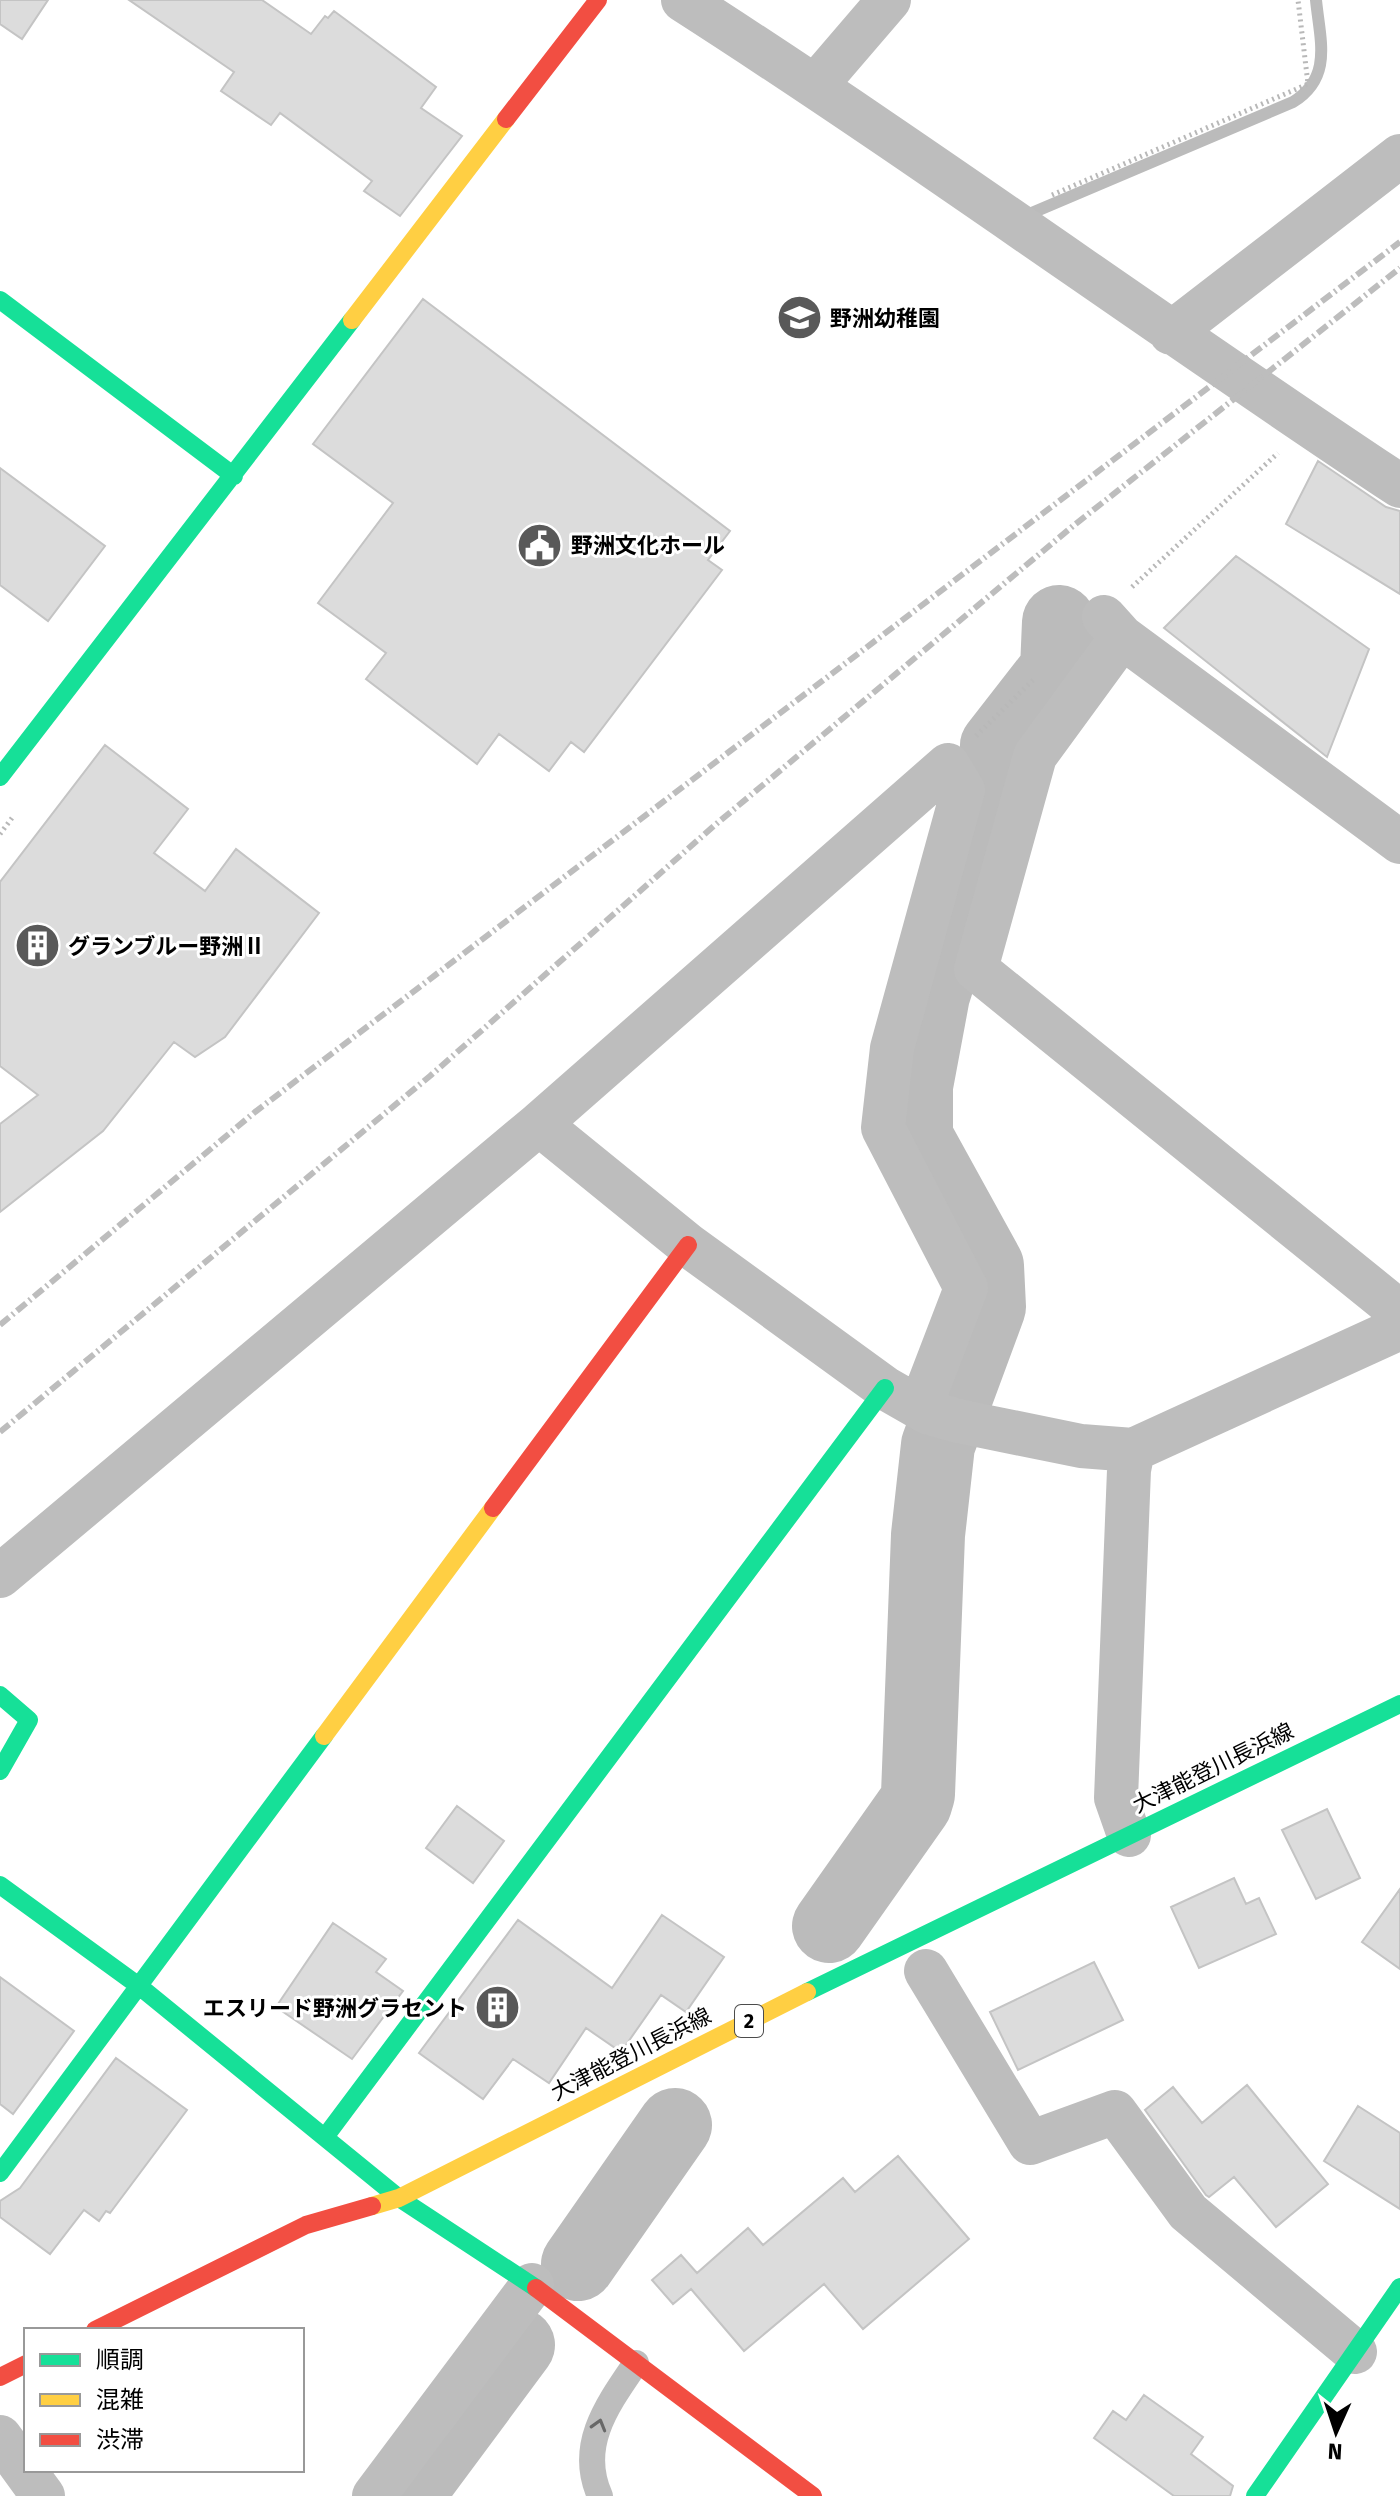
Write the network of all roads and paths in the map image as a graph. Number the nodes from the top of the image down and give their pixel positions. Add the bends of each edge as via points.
1 (598, 0) edge
2 (683, 0) edge
3 (889, 0) edge
4 (1298, 0) edge
5 (816, 85) junction
6 (1400, 156) edge
7 (1003, 216) junction
8 (0, 300) edge
9 (1171, 333) junction
10 (1308, 425) junction
11 (234, 476) junction
12 (1400, 486) edge
13 (1112, 626) junction
14 (1016, 695) dead end
15 (948, 765) junction
16 (0, 777) edge
17 (1400, 842) edge
18 (539, 1124) junction
19 (688, 1245) junction
20 (1400, 1312) edge
21 (1400, 1328) edge
22 (922, 1407) junction
23 (1133, 1450) junction
24 (0, 1576) edge
25 (0, 1695) edge
26 (1400, 1704) edge
27 (0, 1771) edge
28 (1129, 1835) junction
29 (0, 1885) edge
30 (926, 1971) dead end
31 (139, 1986) junction
32 (325, 2137) junction
33 (0, 2173) edge
34 (399, 2198) junction
35 (532, 2285) junction
36 (1400, 2287) edge
37 (99, 2328) edge
38 (1355, 2352) junction
39 (636, 2363) junction
40 (24, 2365) edge
41 (0, 2377) edge
42 (0, 2437) edge
43 (24, 2470) edge
44 (26, 2472) edge
45 (43, 2496) edge
46 (374, 2496) edge
47 (600, 2496) edge
48 (813, 2496) edge
49 (1255, 2496) edge

1 - 11 street
2 - 5 street
3 - 5 street
4 - 7 path via 1308,84
5 - 7 street
6 - 9 street
7 - 9 street
8 - 11 street
9 - 10 street
10 - 12 street
10 - 13 path
11 - 16 street
13 - 17 street
13 - 20 street via 1035,756 976,969
14 - 15 path
15 - 18 street
15 - 22 street via 963,790 892,1048 883,1128 966,1288
18 - 19 street
18 - 24 street
19 - 22 street
19 - 31 street
21 - 23 street
22 - 23 street via 1081,1446
22 - 32 street
23 - 28 street via 1116,1798
25 - 27 street via 29,1720
26 - 28 street, 大津能登川長浜線 / 2
28 - 34 street, 大津能登川長浜線 / 2
29 - 31 street
30 - 38 street via 1030,2143 1115,2112 1188,2212
31 - 32 street
31 - 33 street
32 - 34 street
34 - 35 street
34 - 37 street, 大津能登川長浜線 / 2 via 306,2225
35 - 39 street
35 - 46 street
36 - 38 street
38 - 49 street
47 -> 39 lane via 591,2454 601,2414
39 - 48 street
40 - 41 street
42 - 43 street
44 - 45 street

